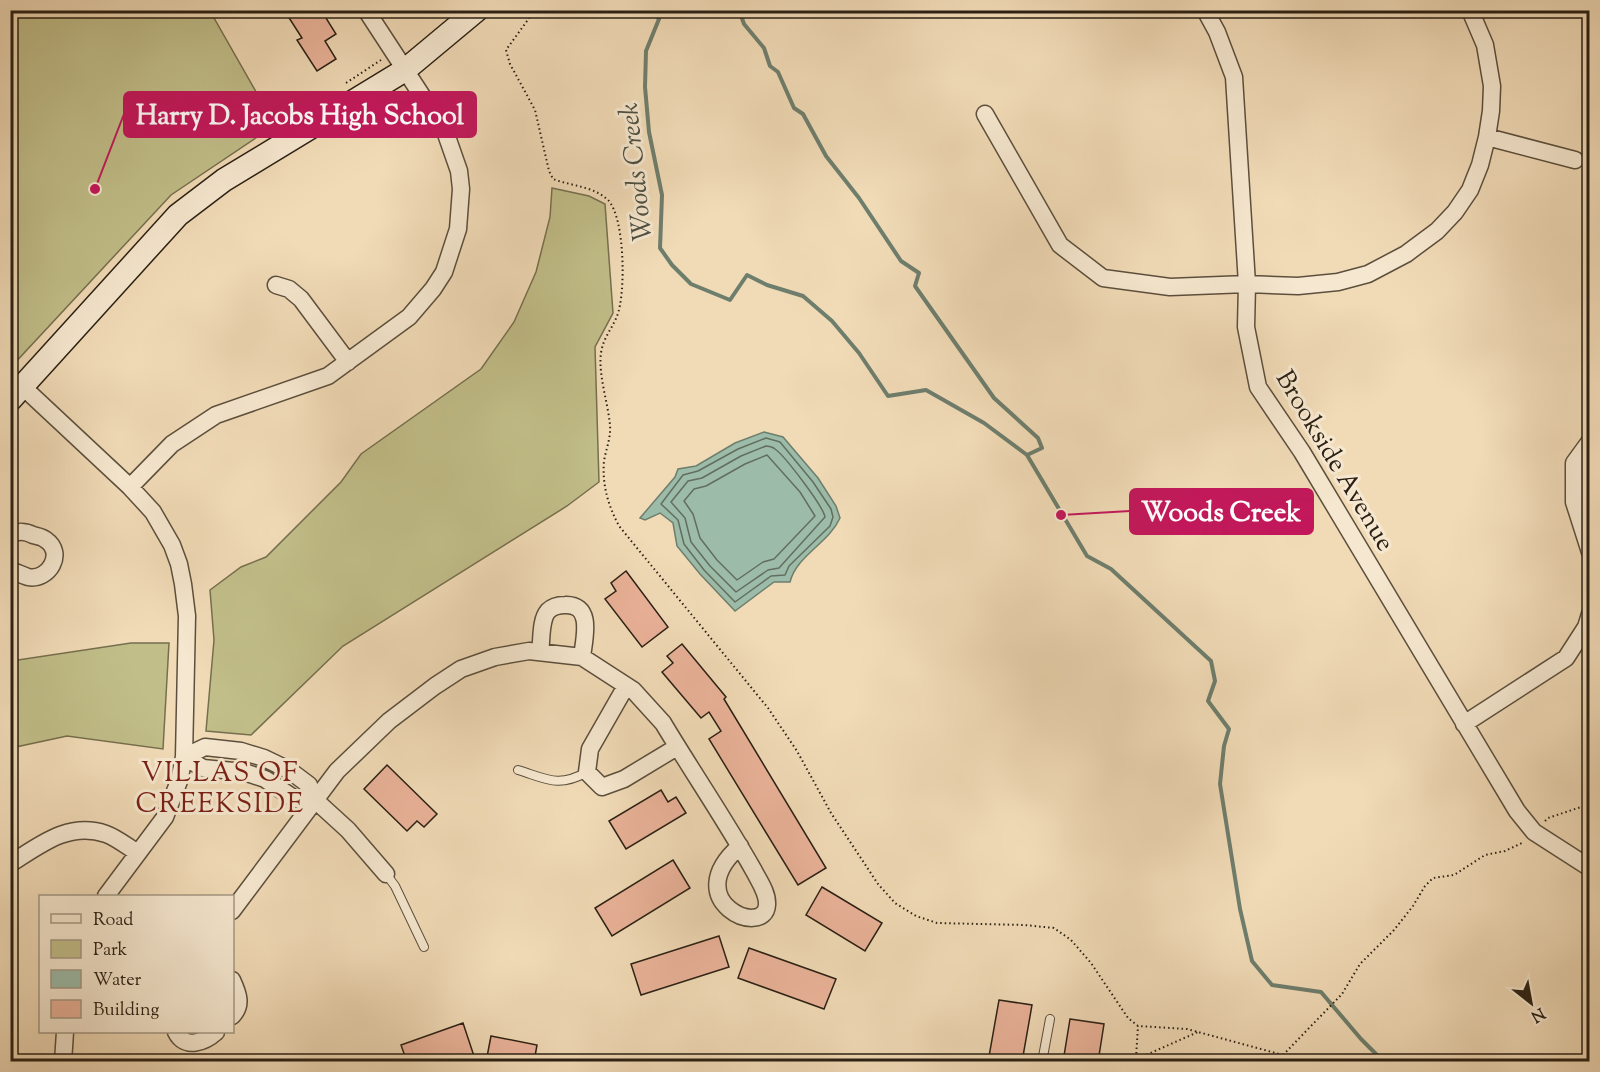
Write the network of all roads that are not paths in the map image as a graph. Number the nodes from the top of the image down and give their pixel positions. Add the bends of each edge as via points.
1 (366, 10) edge
2 (477, 10) edge
3 (1205, 10) edge
4 (1470, 10) edge
5 (405, 70) junction
6 (986, 114) dead end
7 (1487, 137) junction
8 (1575, 160) dead end
9 (1247, 284) junction
10 (276, 285) dead end
11 (348, 362) junction
12 (17, 393) edge
13 (1590, 441) edge
14 (130, 487) junction
15 (10, 534) edge
16 (1590, 552) edge
17 (10, 570) edge
18 (1590, 614) edge
19 (540, 652) junction
20 (582, 657) junction
21 (626, 686) junction
22 (1464, 723) junction
23 (677, 747) junction
24 (184, 757) junction
25 (518, 770) dead end
26 (587, 772) junction
27 (314, 799) junction
28 (740, 846) dead end
29 (138, 854) junction
30 (10, 864) edge
31 (1590, 868) edge
32 (386, 874) joint
33 (107, 895) edge
34 (234, 908) edge
35 (424, 947) dead end
36 (234, 985) edge
37 (234, 1013) edge
38 (1050, 1019) dead end
39 (65, 1033) edge
40 (177, 1033) edge
41 (215, 1033) edge
42 (63, 1062) edge
43 (1042, 1062) edge

1 - 5 street
2 - 5 street
3 - 9 street, Brookside Avenue via 1234,77
4 - 7 street via 1490,67
5 - 11 street via 445,131 454,155 461,189 459,229 444,272 418,308
5 - 12 street via 224,180 178,215
6 - 9 street via 1060,245 1104,278 1170,287
7 - 8 street
7 - 9 street via 1470,190 1455,212 1406,254 1368,274 1338,282 1298,286
9 - 22 street, Brookside Avenue via 1246,327 1258,387 1302,452
10 - 11 street via 301,299
11 - 14 street via 328,376 216,415 172,444
12 - 14 street
13 - 16 street via 1574,463 1574,502
14 - 24 street via 153,512 179,564 187,616
15 - 17 street via 26,532 46,540 52,546 54,562 44,575 36,577
18 - 22 street via 1566,658
19 - 20 street
19 - 20 street via 547,612 555,606 576,606 586,623
19 - 27 street via 495,657 461,669 366,742
20 - 21 street
21 - 23 street via 656,714
21 - 26 street via 590,749
22 - 31 street, Brookside Avenue via 1534,832
23 - 26 street via 624,779 602,787
23 - 28 street
24 - 27 street via 205,747 249,753 289,770 309,785
24 - 29 street via 165,817
25 - 26 lane via 557,782 574,780
27 - 32 street via 348,830
27 - 34 street
29 - 30 street via 108,834 82,830 55,836
29 - 33 street
32 - 35 lane
36 - 37 street via 240,999
38 - 43 lane
39 - 42 street
40 - 41 street via 184,1041 193,1042 202,1042

